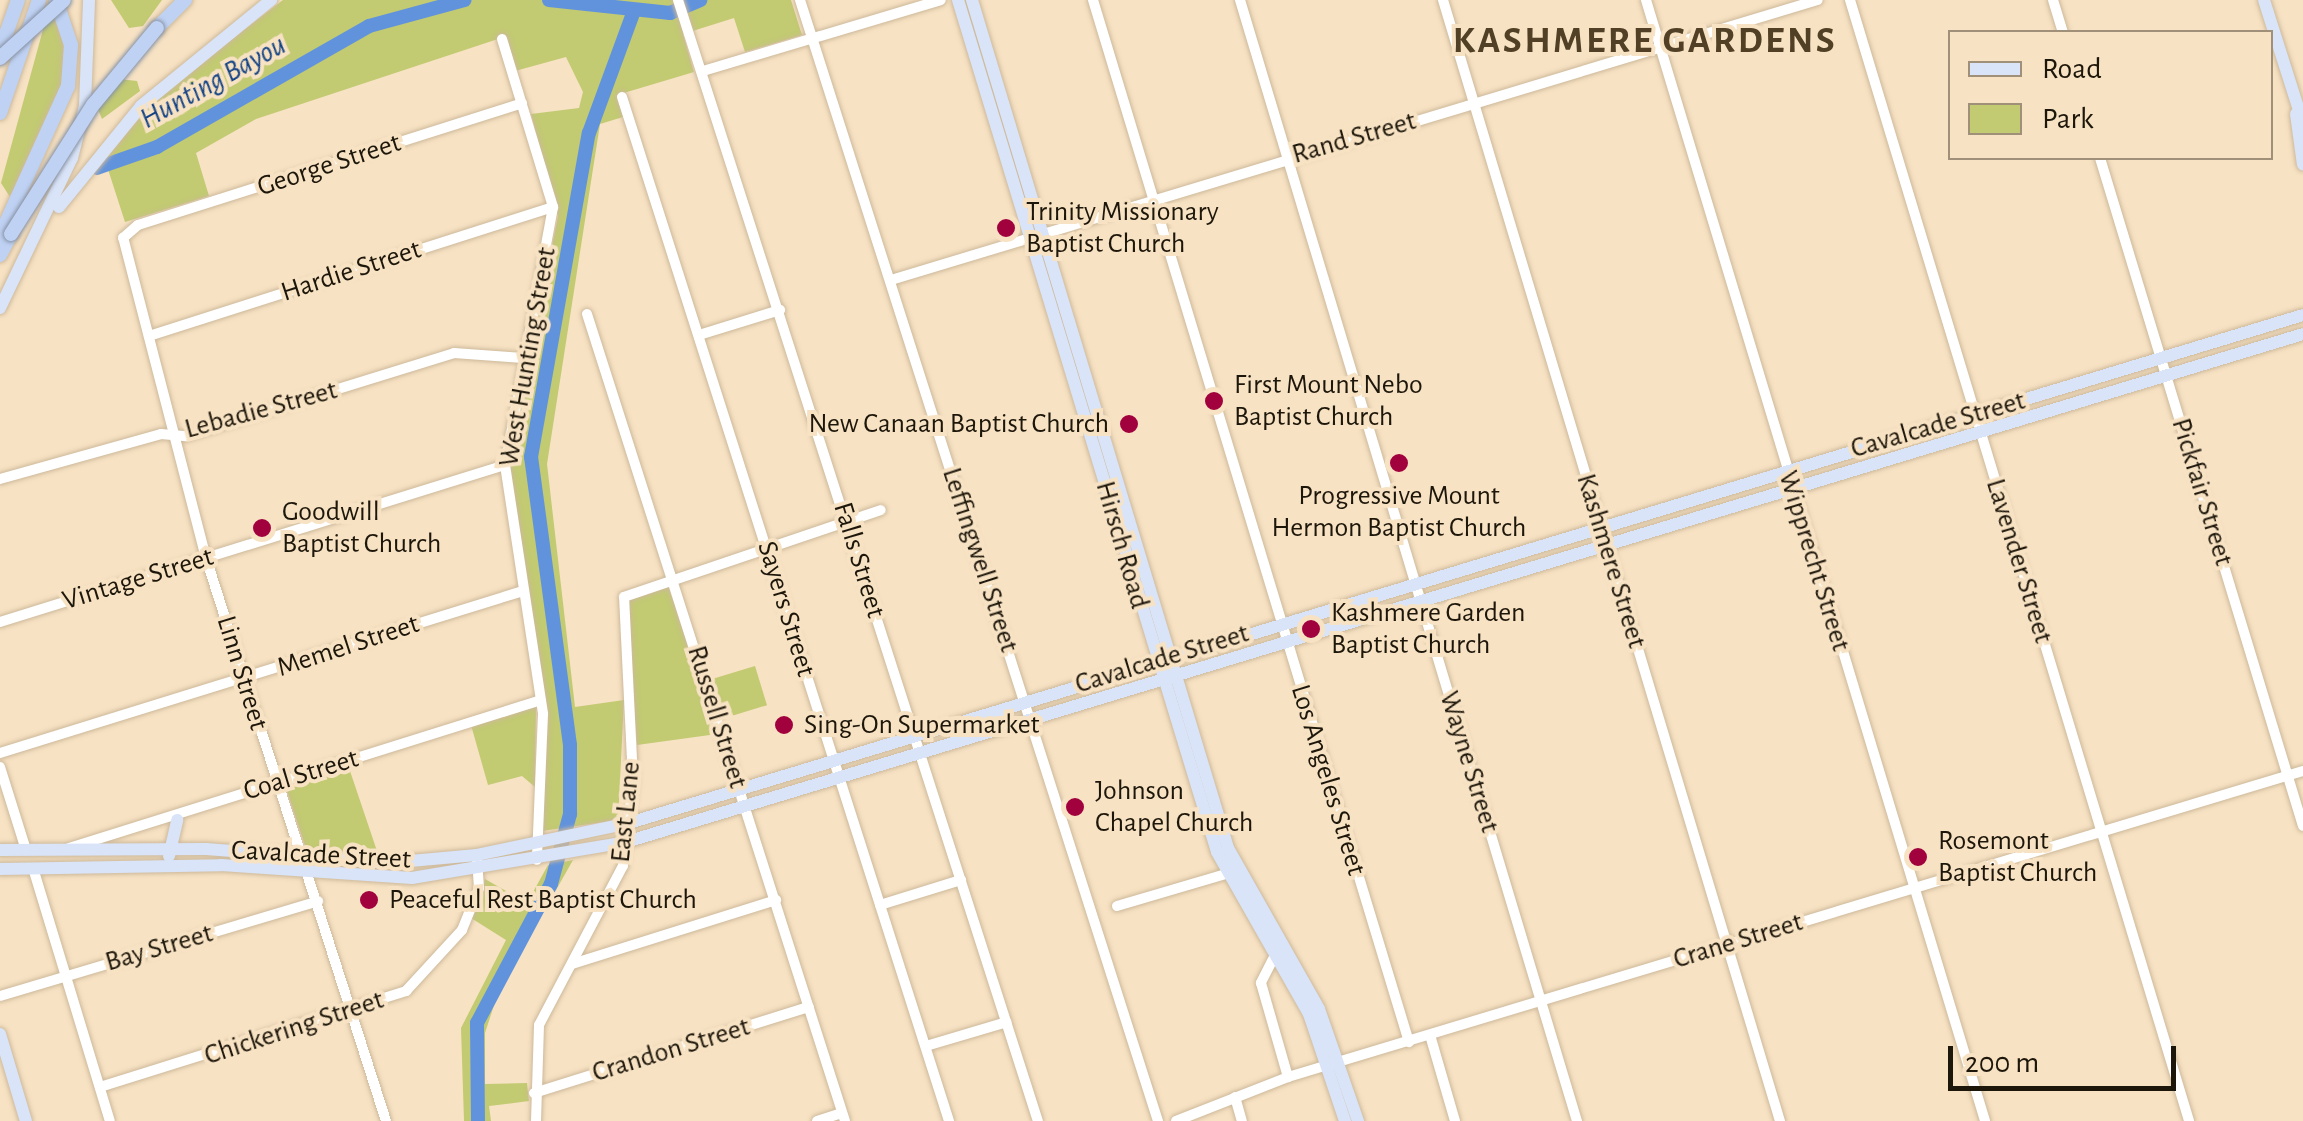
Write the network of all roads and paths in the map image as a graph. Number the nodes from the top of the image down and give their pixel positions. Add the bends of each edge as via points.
1 (18, 0) edge
2 (40, 0) edge
3 (56, 0) edge
4 (64, 0) edge
5 (88, 0) edge
6 (185, 0) edge
7 (271, 0) edge
8 (678, 0) edge
9 (800, 0) edge
10 (941, 0) edge
11 (958, 0) edge
12 (972, 0) edge
13 (1093, 0) edge
14 (1240, 0) edge
15 (1444, 0) edge
16 (1646, 0) edge
17 (1818, 0) edge
18 (1850, 0) edge
19 (2053, 0) edge
20 (2264, 0) edge
21 (2062, 30) edge
22 (812, 38) junction
23 (502, 39) dead end
24 (1660, 47) junction
25 (0, 55) edge
26 (703, 71) junction
27 (2297, 87) edge
28 (622, 97) dead end
29 (522, 103) junction
30 (1474, 103) junction
31 (0, 113) edge
32 (2300, 118) edge
33 (1287, 160) junction
34 (2101, 160) edge
35 (2303, 164) edge
36 (1154, 199) junction
37 (553, 207) junction
38 (49, 221) junction
39 (136, 226) joint
40 (5, 233) edge
41 (1037, 236) junction
42 (0, 255) edge
43 (891, 280) junction
44 (0, 308) edge
45 (780, 310) junction
46 (587, 314) dead end
47 (2303, 315) edge
48 (699, 334) junction
49 (2303, 334) edge
50 (149, 336) junction
51 (522, 358) junction
52 (2160, 359) junction
53 (2166, 376) junction
54 (2068, 386) junction
55 (2072, 404) junction
56 (1974, 414) junction
57 (1979, 432) junction
58 (178, 435) junction
59 (1880, 442) junction
60 (1885, 460) junction
61 (505, 466) junction
62 (1786, 470) junction
63 (0, 479) edge
64 (1792, 489) junction
65 (1692, 498) junction
66 (881, 510) dead end
67 (1698, 517) junction
68 (847, 520) junction
69 (1600, 525) junction
70 (766, 545) junction
71 (1606, 546) junction
72 (1505, 555) junction
73 (206, 558) junction
74 (673, 574) junction
75 (1512, 574) junction
76 (1415, 583) junction
77 (523, 592) junction
78 (1420, 602) junction
79 (0, 622) edge
80 (1280, 623) junction
81 (1286, 642) junction
82 (1163, 661) junction
83 (1168, 679) junction
84 (244, 680) junction
85 (540, 700) junction
86 (1024, 700) junction
87 (1028, 719) junction
88 (913, 735) junction
89 (0, 753) edge
90 (918, 754) junction
91 (834, 761) junction
92 (0, 767) edge
93 (2303, 770) edge
94 (2288, 775) junction
95 (838, 778) junction
96 (276, 783) junction
97 (740, 791) junction
98 (746, 808) junction
99 (177, 820) junction
100 (628, 823) junction
101 (2303, 826) edge
102 (2102, 830) junction
103 (535, 842) junction
104 (626, 842) junction
105 (169, 849) junction
106 (0, 850) edge
107 (26, 850) junction
108 (64, 850) junction
109 (476, 855) junction
110 (304, 858) junction
111 (543, 859) junction
112 (389, 863) junction
113 (169, 865) junction
114 (33, 868) junction
115 (0, 869) edge
116 (478, 872) junction
117 (1231, 872) junction
118 (310, 875) junction
119 (390, 879) junction
120 (961, 880) junction
121 (1915, 887) junction
122 (776, 900) junction
123 (318, 902) junction
124 (880, 904) junction
125 (1117, 906) dead end
126 (1728, 944) junction
127 (1278, 955) junction
128 (571, 964) junction
129 (65, 976) junction
130 (0, 996) edge
131 (1542, 1000) junction
132 (809, 1007) junction
133 (352, 1013) junction
134 (1007, 1022) junction
135 (0, 1034) edge
136 (1430, 1035) junction
137 (1409, 1042) junction
138 (926, 1046) junction
139 (1334, 1064) junction
140 (1288, 1076) junction
141 (100, 1087) junction
142 (534, 1093) junction
143 (1235, 1097) junction
144 (844, 1117) edge
145 (26, 1121) edge
146 (110, 1121) edge
147 (386, 1121) edge
148 (536, 1121) edge
149 (817, 1121) edge
150 (950, 1121) edge
151 (1038, 1121) edge
152 (1158, 1121) edge
153 (1176, 1121) edge
154 (1242, 1121) edge
155 (1345, 1121) edge
156 (1358, 1121) edge
157 (1454, 1121) edge
158 (1577, 1121) edge
159 (1780, 1121) edge
160 (1985, 1121) edge
161 (2189, 1121) edge

1 - 25 highway
2 - 31 highway
3 - 40 highway via 70,45 68,86
4 - 25 highway, bridge
5 - 38 main road via 85,106
6 - 40 highway, bridge via 92,105
7 - 38 main road via 141,106
8 - 26 street, Falls Street
9 - 22 street, Leffingwell Street
10 - 22 street
11 - 41 main road, Hirsch Road
12 - 41 main road, Hirsch Road
13 - 36 street, Los Angeles Street
14 - 33 street, Wayne Street
15 - 30 street, Kashmere Street
16 - 24 street, Wipprecht Street
17 - 24 street, Rand Street
18 - 56 street, Lavender Street
19 - 21 street
20 - 27 main road
22 - 26 street
22 - 43 street, Leffingwell Street
23 - 29 street, West Hunting Street
24 - 30 street, Rand Street
24 - 62 street, Wipprecht Street
26 - 45 street, Falls Street
27 - 32 main road
28 - 48 street, Sayers Street
29 - 37 street, West Hunting Street
29 - 39 street, George Street
30 - 33 street, Rand Street
30 - 69 street, Kashmere Street
32 - 35 main road
33 - 36 street, Rand Street
33 - 76 street, Wayne Street
34 - 52 street, Pickfair Street
36 - 41 street, Rand Street
36 - 80 street, Los Angeles Street
37 - 50 street, Hardie Street
37 - 51 street, West Hunting Street
38 - 44 main road
39 - 50 street, Linn Street via 122,250
40 - 42 highway
41 - 43 street, Rand Street
41 - 82 main road, Hirsch Road
43 - 86 street, Leffingwell Street
45 - 48 street
45 - 68 street, Falls Street
46 - 74 street, Russell Street
47 - 52 main road, Cavalcade Street
48 - 70 street, Sayers Street
49 - 53 main road, Cavalcade Street
50 - 58 street, Linn Street
51 - 58 street, Lebadie Street via 454,353
51 - 61 street, West Hunting Street
52 - 53 street, Pickfair Street
52 - 54 main road, Cavalcade Street
53 - 55 main road, Cavalcade Street
53 - 94 street, Pickfair Street
54 - 55 main road
54 - 56 main road, Cavalcade Street
55 - 57 main road, Cavalcade Street
56 - 57 street, Lavender Street
56 - 59 main road, Cavalcade Street
57 - 60 main road, Cavalcade Street
57 - 102 street, Lavender Street
58 - 63 street, Lebadie Street
58 - 73 street, Linn Street
59 - 60 main road
59 - 62 main road, Cavalcade Street
60 - 64 main road, Cavalcade Street
61 - 73 street, Vintage Street
61 - 77 street, West Hunting Street
62 - 64 street, Wipprecht Street
62 - 65 main road, Cavalcade Street
64 - 67 main road, Cavalcade Street
64 - 121 street, Wipprecht Street
65 - 67 main road
65 - 69 main road, Cavalcade Street
66 - 68 street, East Lane
67 - 71 main road, Cavalcade Street
68 - 70 street, East Lane
68 - 88 street, Falls Street
69 - 71 street, Kashmere Street
69 - 72 main road, Cavalcade Street
70 - 74 street, East Lane
70 - 91 street, Sayers Street
71 - 75 main road, Cavalcade Street
71 - 126 street, Kashmere Street
72 - 75 main road
72 - 76 main road, Cavalcade Street
73 - 79 street, Vintage Street
73 - 84 street, Linn Street
74 - 97 street, Russell Street
74 - 100 street, East Lane via 635,588 620,608 632,700
75 - 78 main road, Cavalcade Street
76 - 78 street, Wayne Street
76 - 80 main road, Cavalcade Street
77 - 84 street, Memel Street
77 - 85 street, West Hunting Street
78 - 81 main road, Cavalcade Street
78 - 131 street, Wayne Street
80 - 81 street, Los Angeles Street
80 - 82 main road, Cavalcade Street
81 - 83 main road, Cavalcade Street
81 - 137 street, Los Angeles Street
82 - 83 main road, Hirsch Road
82 - 86 main road, Cavalcade Street
83 - 87 main road, Cavalcade Street
83 - 117 main road, Hirsch Road
84 - 89 street, Memel Street
84 - 96 street, Linn Street
85 - 96 street, Coal Street
85 - 103 street, West Hunting Street
86 - 87 street, Leffingwell Street
86 - 88 main road, Cavalcade Street
87 - 90 main road, Cavalcade Street
87 - 152 street, Leffingwell Street
88 - 90 street, Falls Street
88 - 91 main road, Cavalcade Street
90 - 95 main road, Cavalcade Street
90 - 120 street, Falls Street
91 - 95 street, Sayers Street
91 - 97 main road, Cavalcade Street
92 - 107 street
93 - 94 street, Crane Street
94 - 101 street, Pickfair Street
94 - 102 street, Crane Street
95 - 98 main road, Cavalcade Street
95 - 124 street, Sayers Street
96 - 99 street, Coal Street
96 - 110 street, Linn Street
97 - 98 street, Russell Street
97 - 100 main road, Cavalcade Street
98 - 104 main road, Cavalcade Street
98 - 122 street, Russell Street
99 - 105 main road
99 - 108 street, Coal Street
100 - 103 main road, Cavalcade Street
100 - 104 street, East Lane
102 - 121 street, Crane Street
102 - 161 street, Lavender Street
103 - 109 main road, Cavalcade Street
103 - 111 street, West Hunting Street
104 - 111 main road, Cavalcade Street
104 - 128 street, East Lane via 612,894
105 - 108 main road, Cavalcade Street
105 - 110 main road, Cavalcade Street
105 - 113 main road
106 - 107 main road, Cavalcade Street
107 - 108 main road, Cavalcade Street
109 - 112 main road, Cavalcade Street
109 - 116 street
110 - 112 main road, Cavalcade Street
110 - 118 street, Linn Street
111 - 116 main road, Cavalcade Street
112 - 119 main road
113 - 114 main road, Cavalcade Street
113 - 118 main road, Cavalcade Street
114 - 115 main road, Cavalcade Street
114 - 129 street
116 - 119 main road, Cavalcade Street
116 - 133 street, Chickering Street via 472,910 439,963 406,991
117 - 125 street
117 - 127 main road, Hirsch Road
118 - 119 main road, Cavalcade Street
118 - 123 street, Linn Street
120 - 124 street
120 - 134 street, Falls Street
121 - 126 street, Crane Street
121 - 160 street, Wipprecht Street
122 - 128 street
122 - 132 street, Russell Street
123 - 129 street, Bay Street
123 - 133 street, Linn Street
124 - 138 street, Sayers Street
126 - 131 street, Crane Street
126 - 159 street, Kashmere Street
127 - 139 main road, Hirsch Road
127 - 140 street via 1261,983
128 - 142 street, East Lane via 534,1040
129 - 130 street, Bay Street
129 - 141 street
131 - 136 street, Crane Street
131 - 158 street, Wayne Street
132 - 142 street, Crandon Street
132 - 144 street, Russell Street
133 - 141 street, Chickering Street
133 - 147 street, Linn Street
134 - 138 street
134 - 151 street, Falls Street
135 - 145 main road
136 - 137 street, Crane Street
136 - 157 street
137 - 139 street, Crane Street
138 - 150 street, Sayers Street
139 - 140 street, Crane Street
139 - 155 main road
139 - 156 main road
140 - 143 street, Crane Street
141 - 146 street
142 - 148 street, East Lane
143 - 153 street, Crane Street
143 - 154 street
144 - 149 street

